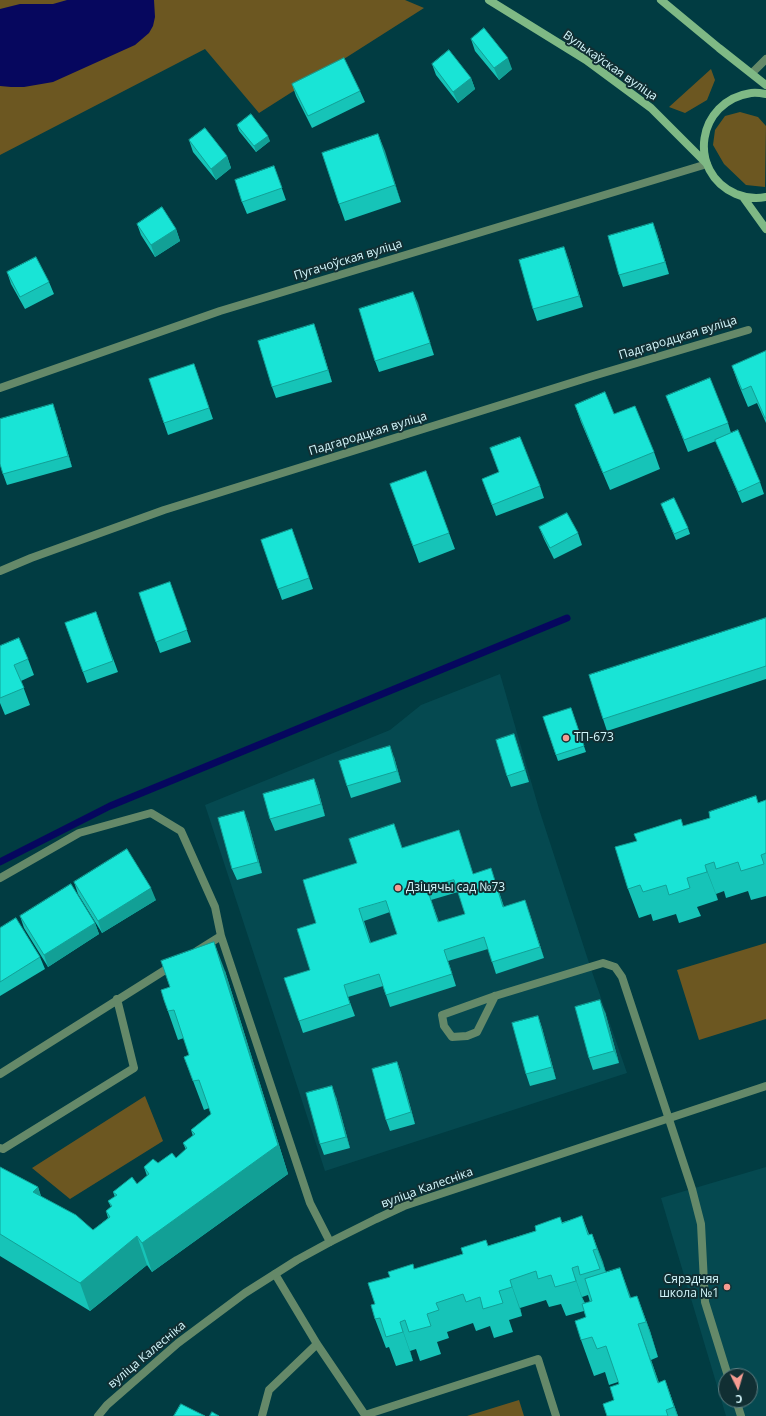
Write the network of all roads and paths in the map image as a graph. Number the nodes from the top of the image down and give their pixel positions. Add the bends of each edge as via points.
1 (489, 0) edge
2 (661, 0) edge
3 (766, 59) edge
4 (752, 74) junction
5 (766, 85) edge
6 (766, 94) edge
7 (707, 164) junction
8 (743, 197) junction
9 (766, 197) edge
10 (766, 228) edge
11 (748, 330) dead end
12 (0, 388) edge
13 (0, 571) edge
14 (0, 878) edge
15 (221, 936) junction
16 (495, 996) junction
17 (117, 999) junction
18 (0, 1074) edge
19 (766, 1086) edge
20 (668, 1118) junction
21 (0, 1148) edge
22 (330, 1242) junction
23 (275, 1274) junction
24 (317, 1344) junction
25 (726, 1368) edge
26 (98, 1416) edge
27 (262, 1416) edge
28 (556, 1416) edge

1 - 7 street, Вулькаўская вуліца via 586,60 651,108
2 - 4 street
3 - 4 street
4 - 5 street
6 - 7 street, Вулькаўская вуліца via 737,96 713,115 706,129 704,144
7 - 8 street, Вулькаўская вуліца via 715,179 728,190
7 - 12 street, Пугачоўская вуліца via 220,311
8 - 9 street, Вулькаўская вуліца
8 - 10 street, Вулькаўская вуліца
11 - 13 street, Падгародцкая вуліца via 164,510
14 - 15 street via 79,833 151,813 181,831 215,907
15 - 17 street
15 - 22 street via 310,1203
16 - 16 street via 442,1014 444,1026 452,1037 477,1032
16 - 20 street via 604,963 615,967 622,977
17 - 18 street
17 - 21 street via 134,1068 3,1149
19 - 20 street, вуліца Калесніка
20 - 22 street, вуліца Калесніка via 404,1206
20 - 25 street via 701,1224 705,1302
22 - 23 street, вуліца Калесніка
23 - 24 street
23 - 26 street, вуліца Калесніка via 178,1343 107,1404
24 - 27 street via 268,1390
24 - 28 street via 364,1415 538,1359

